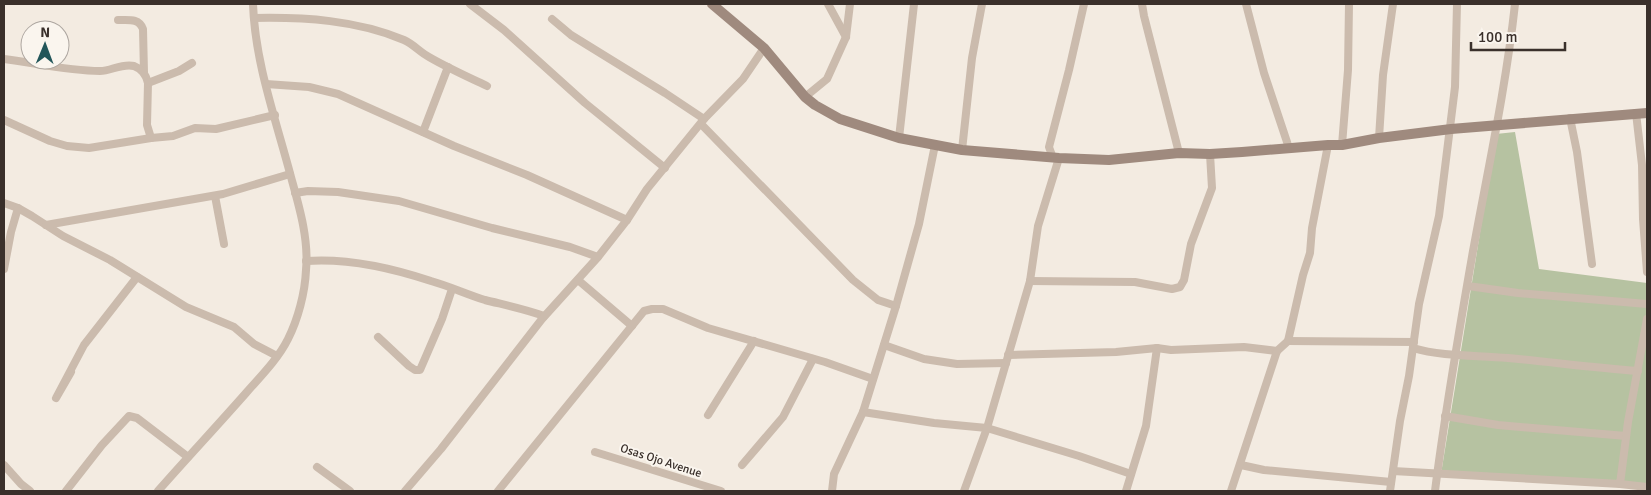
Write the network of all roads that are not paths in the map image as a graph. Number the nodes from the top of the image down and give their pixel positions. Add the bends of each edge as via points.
1 (254, 4) edge
2 (470, 4) edge
3 (712, 4) edge
4 (828, 4) edge
5 (850, 4) edge
6 (914, 4) edge
7 (982, 4) edge
8 (1084, 4) edge
9 (1142, 4) edge
10 (1246, 4) edge
11 (1349, 4) edge
12 (1393, 4) edge
13 (1457, 4) edge
14 (1515, 4) edge
15 (254, 18) junction
16 (552, 19) dead end
17 (118, 20) dead end
18 (846, 37) junction
19 (764, 48) junction
20 (4, 60) edge
21 (192, 63) dead end
22 (448, 67) junction
23 (144, 73) junction
24 (148, 83) junction
25 (266, 84) junction
26 (487, 86) dead end
27 (805, 97) junction
28 (1636, 113) junction
29 (1647, 113) edge
30 (274, 115) junction
31 (1570, 118) junction
32 (4, 120) edge
33 (702, 121) junction
34 (1497, 124) junction
35 (1451, 129) junction
36 (423, 132) junction
37 (151, 138) junction
38 (899, 138) junction
39 (1379, 138) junction
40 (935, 145) junction
41 (1328, 145) junction
42 (1342, 145) junction
43 (1288, 148) junction
44 (962, 150) junction
45 (1179, 152) junction
46 (1210, 154) junction
47 (1056, 158) junction
48 (665, 168) junction
49 (290, 174) junction
50 (295, 193) junction
51 (215, 196) junction
52 (4, 203) edge
53 (18, 208) junction
54 (626, 220) junction
55 (46, 225) junction
56 (224, 244) dead end
57 (598, 257) junction
58 (306, 260) junction
59 (1592, 264) dead end
60 (4, 268) edge
61 (1647, 272) edge
62 (136, 277) junction
63 (578, 280) junction
64 (1030, 281) junction
65 (1468, 286) junction
66 (452, 289) junction
67 (1647, 304) edge
68 (896, 306) junction
69 (544, 316) junction
70 (1647, 319) edge
71 (632, 326) junction
72 (378, 337) dead end
73 (754, 341) junction
74 (1288, 341) junction
75 (884, 345) junction
76 (1413, 345) junction
77 (1157, 348) junction
78 (1277, 351) junction
79 (1456, 354) junction
80 (277, 356) junction
81 (813, 359) junction
82 (1007, 359) junction
83 (1638, 371) junction
84 (70, 372) dead end
85 (873, 380) junction
86 (64, 385) dead end
87 (56, 398) junction
88 (863, 412) junction
89 (708, 415) dead end
90 (1445, 416) junction
91 (987, 428) junction
92 (1626, 436) junction
93 (595, 452) dead end
94 (188, 457) junction
95 (4, 465) edge
96 (742, 465) dead end
97 (1240, 465) junction
98 (317, 466) dead end
99 (1393, 471) junction
100 (1131, 474) junction
101 (1437, 474) junction
102 (1391, 482) junction
103 (1620, 484) junction
104 (1647, 487) edge
105 (701, 489) edge
106 (30, 491) edge
107 (66, 491) edge
108 (158, 491) edge
109 (350, 491) edge
110 (406, 491) edge
111 (498, 491) edge
112 (721, 491) edge
113 (832, 491) edge
114 (964, 491) edge
115 (1126, 491) edge
116 (1231, 491) edge
117 (1390, 491) edge
118 (1435, 491) edge

1 - 15 street
2 - 48 street
3 - 19 street
4 - 18 street
5 - 18 street
6 - 38 street
7 - 44 street via 972,58
8 - 47 street via 1049,147
9 - 45 street
10 - 43 street
11 - 42 street
12 - 39 street via 1383,75
13 - 35 street
14 - 34 street
15 - 22 street via 312,18 362,28 406,41
15 - 25 street
16 - 33 street via 571,35 665,93
17 - 23 street via 136,20 142,24
18 - 27 street via 828,79
19 - 27 street
19 - 33 street via 743,79
20 - 23 street via 100,71 129,65
21 - 24 street
22 - 26 street
22 - 36 street
23 - 24 street
24 - 37 street via 147,125
25 - 30 street
25 - 36 street via 309,87 338,94
27 - 38 street via 840,119
28 - 29 street
28 - 31 street
28 - 61 street
30 - 37 street via 216,129 195,128 173,136
30 - 49 street
31 - 34 street
31 - 59 street
32 - 37 street via 50,141 81,148
33 - 48 street
33 - 68 street via 853,280 878,300
34 - 35 street
34 - 65 street
35 - 39 street
35 - 76 street via 1439,216
36 - 54 street
38 - 40 street
39 - 42 street
40 - 44 street
40 - 68 street via 919,224
41 - 42 street
41 - 43 street
41 - 74 street via 1310,253
43 - 46 street
44 - 47 street
45 - 46 street
45 - 47 street via 1109,160
46 - 64 street via 1212,188 1191,244 1180,287 1172,289 1135,282
47 - 64 street via 1038,226
48 - 54 street
49 - 50 street
49 - 51 street
50 - 57 street via 338,192 399,201
50 - 58 street
51 - 55 street
51 - 56 street
52 - 53 street
53 - 55 street
53 - 60 street
54 - 57 street
55 - 62 street
57 - 63 street
58 - 66 street via 379,267
58 - 80 street via 302,298 288,338
62 - 80 street via 186,306 240,330 254,344
62 - 87 street via 84,345
63 - 69 street
63 - 71 street
64 - 82 street
65 - 67 street
65 - 79 street
66 - 69 street
66 - 72 street via 420,370 409,366
68 - 75 street
69 - 110 street
70 - 83 street
71 - 73 street via 644,311 663,309 708,328
71 - 111 street
73 - 81 street
73 - 89 street
74 - 76 street
74 - 78 street
75 - 82 street via 924,359 957,364
75 - 85 street
76 - 79 street via 1440,354
76 - 99 street
77 - 78 street via 1244,347
77 - 82 street
77 - 100 street via 1146,426
78 - 97 street
79 - 83 street
79 - 90 street
80 - 94 street
81 - 85 street
81 - 96 street via 782,417
82 - 91 street
83 - 92 street
84 - 87 street
85 - 88 street
86 - 87 street
88 - 91 street
88 - 113 street via 834,474
90 - 92 street via 1498,425
90 - 101 street
91 - 100 street
91 - 114 street
92 - 103 street
93 - 105 street, Osas Ojo Avenue
94 - 107 street via 137,418 129,416
94 - 108 street
95 - 106 street
97 - 102 street
97 - 116 street
98 - 109 street
99 - 101 street
99 - 102 street
100 - 115 street
101 - 103 street
101 - 118 street
102 - 117 street
103 - 104 street
105 - 112 street, Osas Ojo Avenue

